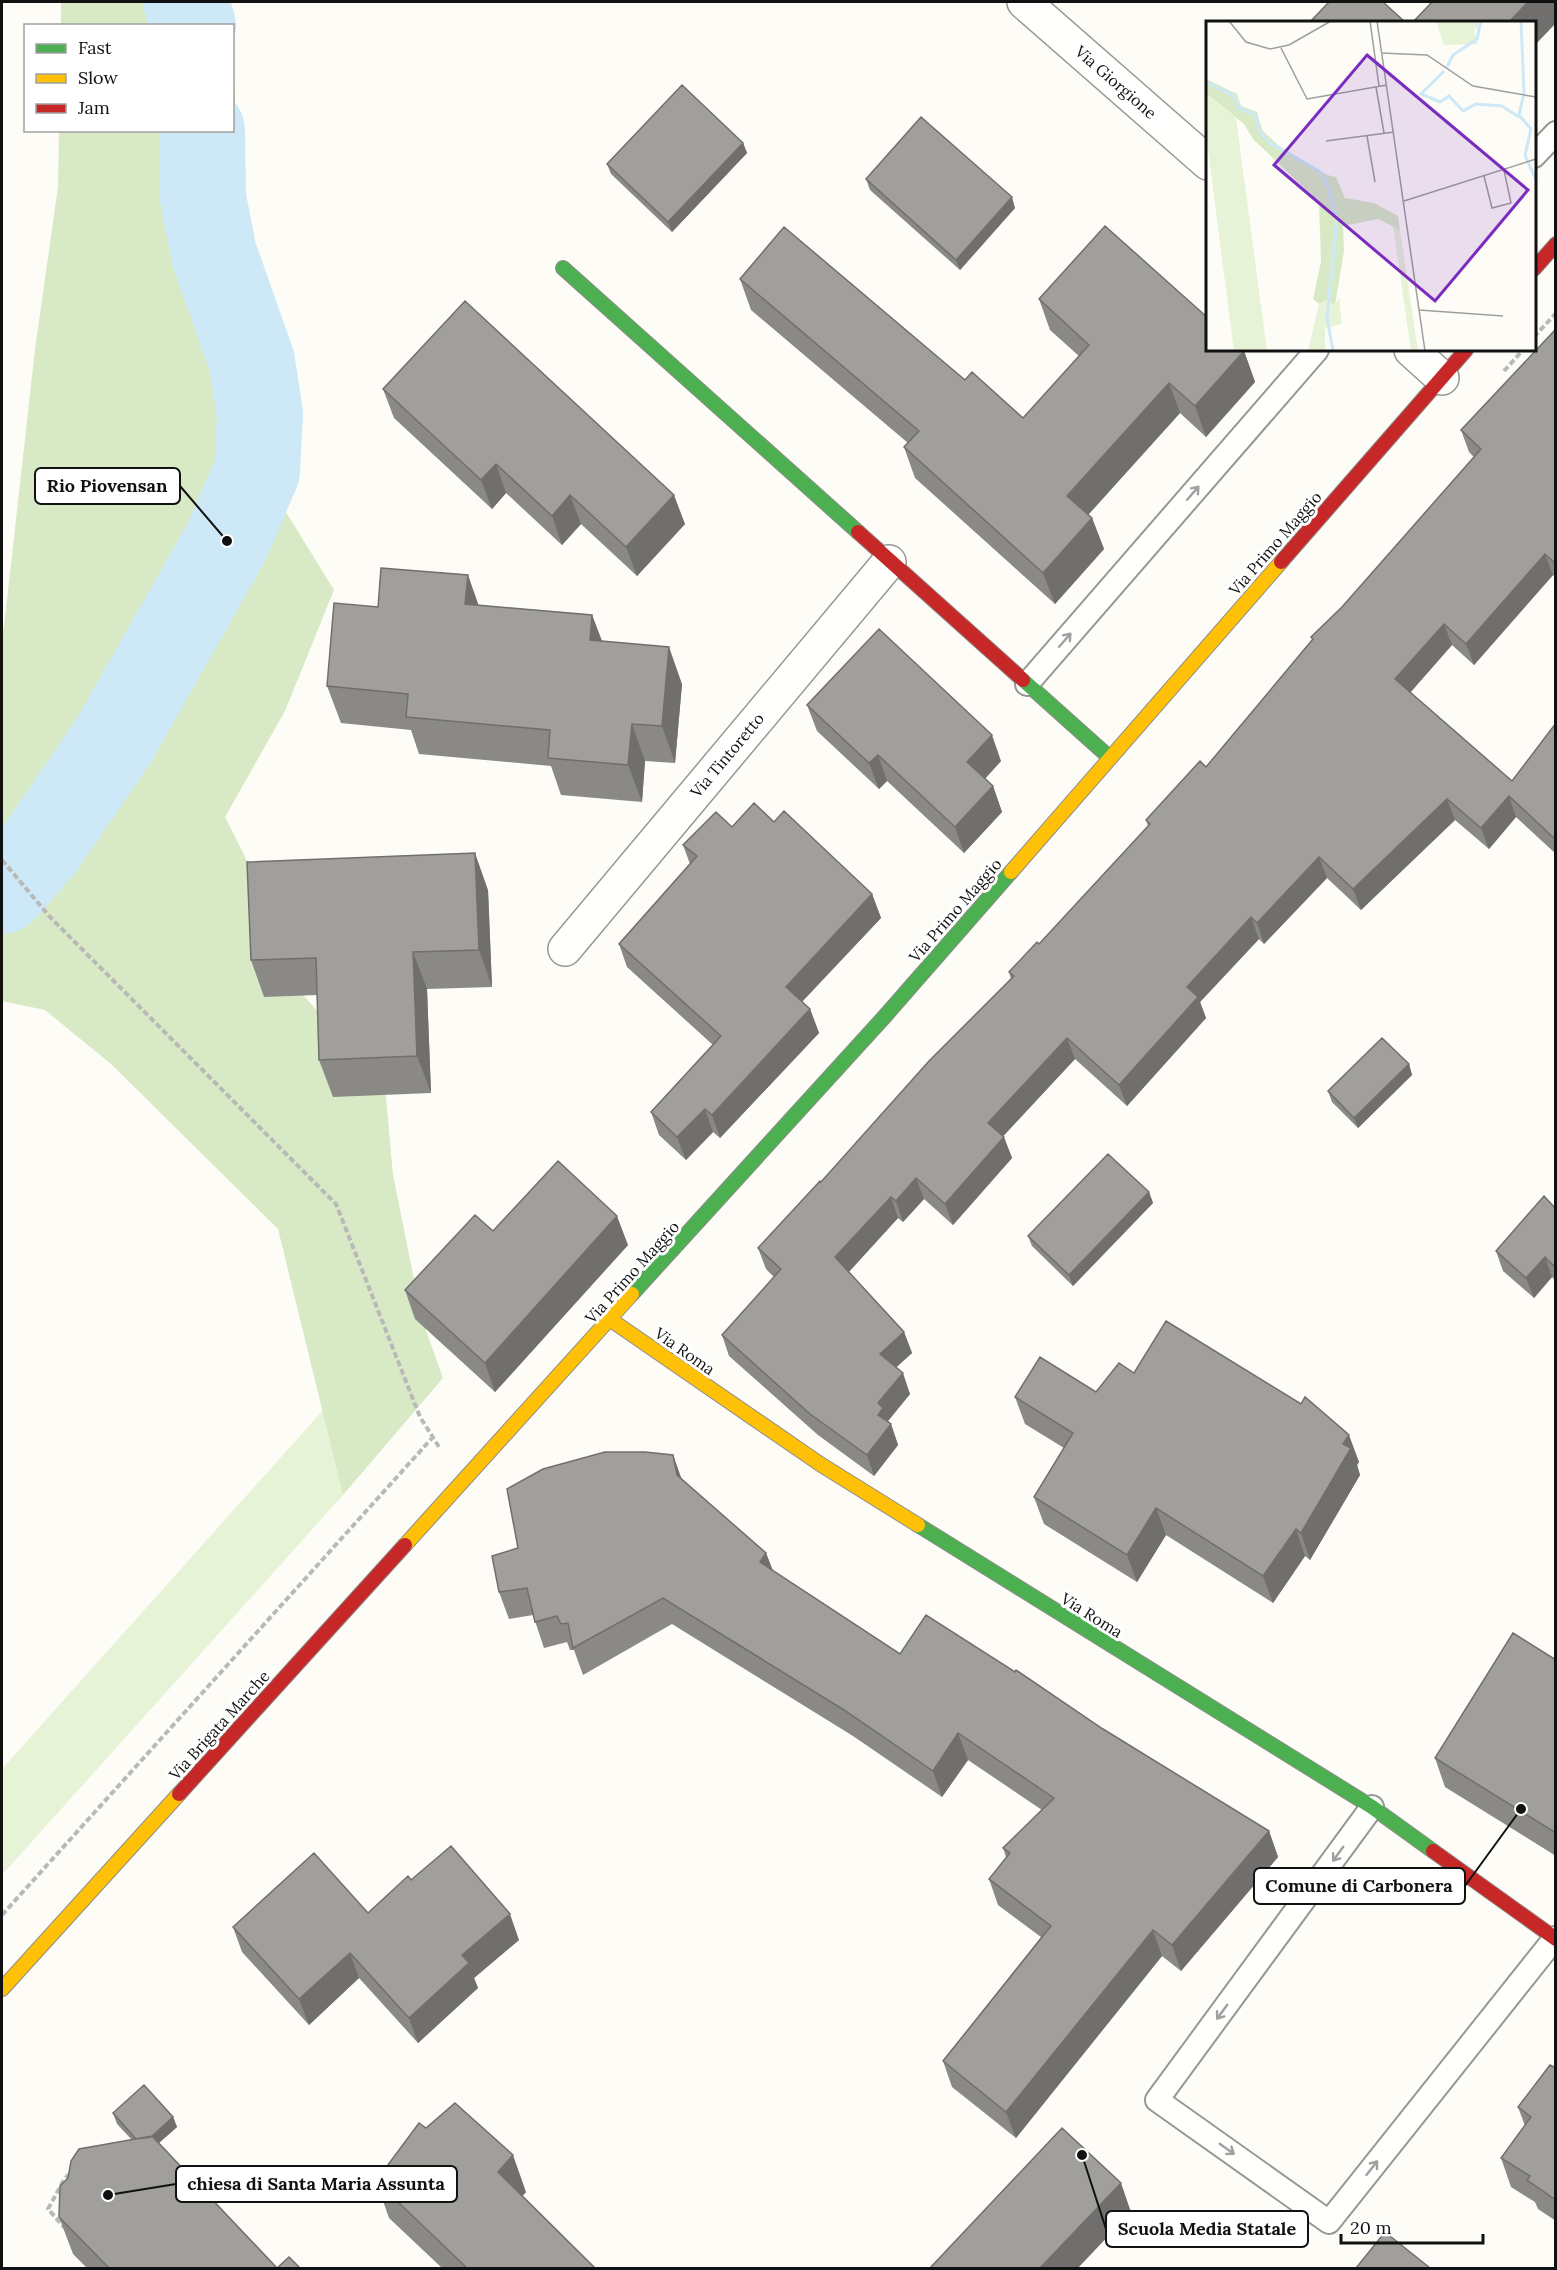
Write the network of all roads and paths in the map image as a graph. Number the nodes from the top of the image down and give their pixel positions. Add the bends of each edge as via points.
1 (1024, 2) edge
2 (1556, 133) edge
3 (1536, 154) edge
4 (1206, 161) edge
5 (1556, 244) edge
6 (1536, 266) edge
7 (563, 268) dead end
8 (1556, 313) edge
9 (1536, 335) edge
10 (1316, 351) edge
11 (1412, 351) edge
12 (1465, 351) edge
13 (1442, 378) junction
14 (889, 562) junction
15 (1027, 684) junction
16 (1109, 757) junction
17 (2, 860) edge
18 (565, 949) dead end
19 (611, 1320) junction
20 (433, 1437) junction
21 (462, 1484) junction
22 (1372, 1807) junction
23 (2, 1915) edge
24 (1555, 1939) edge
25 (2, 1989) edge
26 (73, 2237) joint

1 - 4 street, Via Giorgione
2 - 3 lane
5 - 6 street
7 - 14 street
8 - 9 path
15 -> 10 lane
11 - 13 street
12 - 13 street, Via Primo Maggio
13 - 16 street, Via Primo Maggio
14 - 15 street
14 - 18 street, Via Tintoretto
15 - 16 street
16 - 19 street, Via Primo Maggio via 886,1015
17 - 20 path via 50,917 336,1204 420,1417
19 - 21 street, Via Primo Maggio
19 - 22 street, Via Roma via 830,1471
20 - 21 path
20 - 23 path
21 - 25 street, Via Brigata Marche
22 - 24 street, Via Roma
22 -> 24 lane via 1157,2100 1329,2222
26 - 26 path via 48,2209 65,2178 98,2150 128,2146 152,2170 137,2169 118,2187 106,2182 87,2191 84,2213 73,2223

